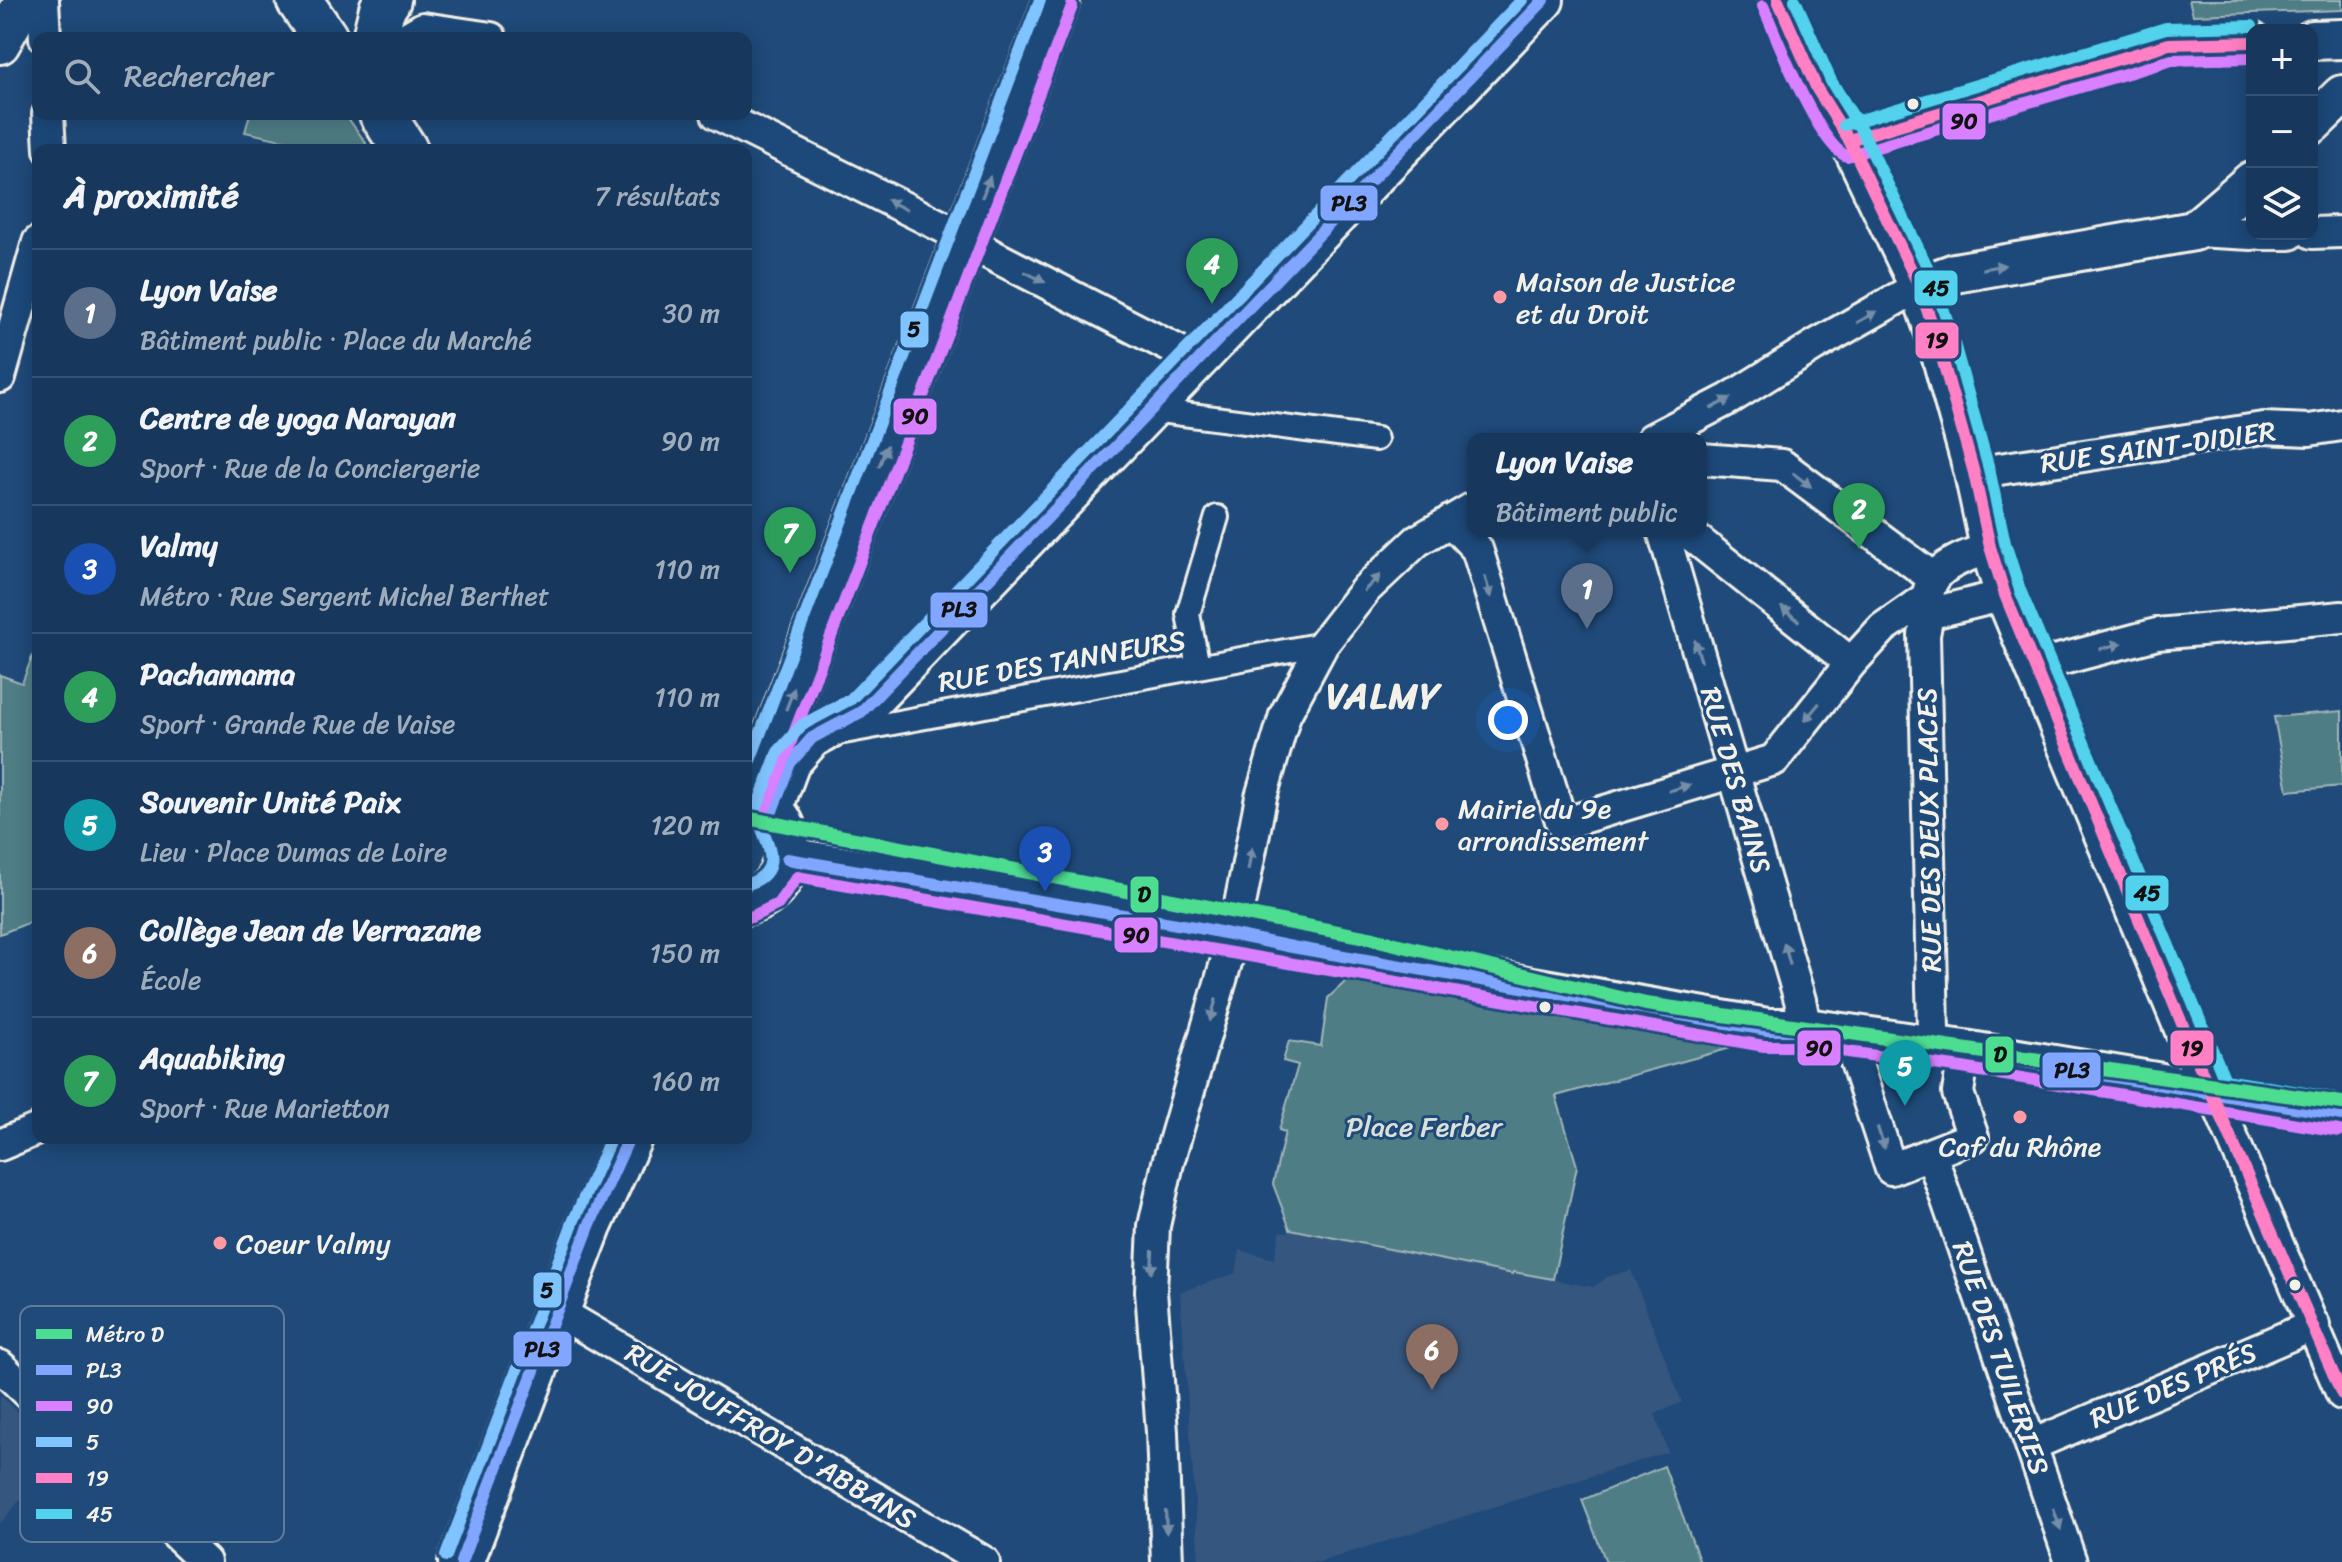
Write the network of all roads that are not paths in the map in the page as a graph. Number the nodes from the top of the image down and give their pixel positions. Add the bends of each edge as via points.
1 (25, 0) edge
2 (43, 0) edge
3 (299, 0) edge
4 (388, 0) edge
5 (1057, 0) edge
6 (1544, 0) edge
7 (1778, 0) edge
8 (45, 32) edge
9 (321, 32) edge
10 (376, 32) edge
11 (412, 32) edge
12 (454, 32) edge
13 (2342, 39) edge
14 (2318, 40) edge
15 (0, 44) edge
16 (2246, 45) edge
17 (2342, 95) edge
18 (2318, 118) edge
19 (48, 120) edge
20 (386, 120) edge
21 (729, 120) edge
22 (1849, 140) junction
23 (50, 144) edge
24 (402, 144) edge
25 (2246, 186) edge
26 (2194, 231) junction
27 (2342, 232) edge
28 (2318, 233) edge
29 (2246, 234) edge
30 (967, 239) junction
31 (32, 263) edge
32 (1919, 286) junction
33 (1198, 361) junction
34 (0, 377) edge
35 (1152, 410) junction
36 (2342, 425) edge
37 (1664, 433) edge
38 (1376, 439) dead end
39 (1707, 459) edge
40 (1974, 473) junction
41 (1462, 514) edge
42 (1217, 517) dead end
43 (1472, 537) edge
44 (1665, 537) edge
45 (1694, 537) edge
46 (1990, 547) junction
47 (2005, 595) junction
48 (1929, 596) junction
49 (2342, 617) edge
50 (1323, 644) junction
51 (1851, 663) junction
52 (2036, 666) junction
53 (1198, 667) junction
54 (812, 738) junction
55 (1734, 772) junction
56 (757, 802) edge
57 (787, 859) junction
58 (752, 901) edge
59 (1234, 935) junction
60 (1806, 1030) junction
61 (1859, 1037) junction
62 (1947, 1050) junction
63 (2214, 1095) junction
64 (2342, 1115) edge
65 (32, 1132) edge
66 (626, 1144) edge
67 (0, 1145) edge
68 (1931, 1154) junction
69 (557, 1311) junction
70 (2314, 1325) junction
71 (0, 1366) edge
72 (20, 1385) edge
73 (2342, 1394) edge
74 (2032, 1445) junction
75 (184, 1542) edge
76 (205, 1562) edge
77 (461, 1562) edge
78 (984, 1562) edge
79 (1167, 1562) edge
80 (2071, 1562) edge

1 - 15 street
2 - 8 street
3 - 9 main road
4 - 10 main road
30 -> 5 main road
6 - 33 street
7 - 22 street via 1817,89
11 - 12 street
13 - 14 street
16 - 22 street via 2169,44
17 - 18 street
19 - 23 street
20 - 24 main road
30 -> 21 street
22 - 32 street
25 - 26 street
26 - 29 street
32 -> 26 street via 1955,273
27 - 28 street
30 -> 33 street
56 -> 30 main road
31 - 34 street
37 -> 32 street
32 - 40 street
33 - 35 street
35 - 38 street
35 - 54 street via 861,712
36 - 40 street, RUE SAINT-DIDIER via 2263,428
39 -> 48 street via 1782,465
40 - 46 street
50 -> 41 street via 1366,589 1417,541
42 - 53 street via 1188,614
43 -> 55 street via 1562,824
55 -> 44 street, RUE DES BAINS
51 -> 45 street
46 - 47 street
46 - 48 street via 1948,565
47 - 48 street
47 - 52 street
48 - 51 street via 1883,628
48 - 62 street, RUE DES DEUX PLACES via 1924,635 1933,1018
52 -> 49 street via 2157,634
50 - 53 street, RUE DES TANNEURS
59 -> 50 street via 1261,797 1285,715
51 -> 55 street via 1774,760
52 - 63 street
53 - 54 street, RUE DES TANNEURS
54 - 56 street
60 -> 55 street, RUE DES BAINS
56 - 57 main road via 782,825
57 - 58 main road via 770,890
57 - 59 main road
59 - 60 main road via 1767,1030
59 -> 79 street via 1154,1226 1151,1291
60 - 61 main road
61 - 62 main road
61 -> 68 street via 1855,1059 1891,1169
62 - 63 main road
62 - 68 street, RUE DES DEUX PLACES via 1973,1137
63 - 64 main road
63 - 70 street
65 - 67 street
66 - 69 main road
68 - 74 street, RUE DES TUILERIES
69 - 77 main road
69 - 78 street, RUE JOUFFROY D'ABBANS
70 - 73 street
70 - 74 street, RUE DES PRÉS
71 - 72 street
74 -> 80 street, RUE DES TUILERIES
75 - 76 street

